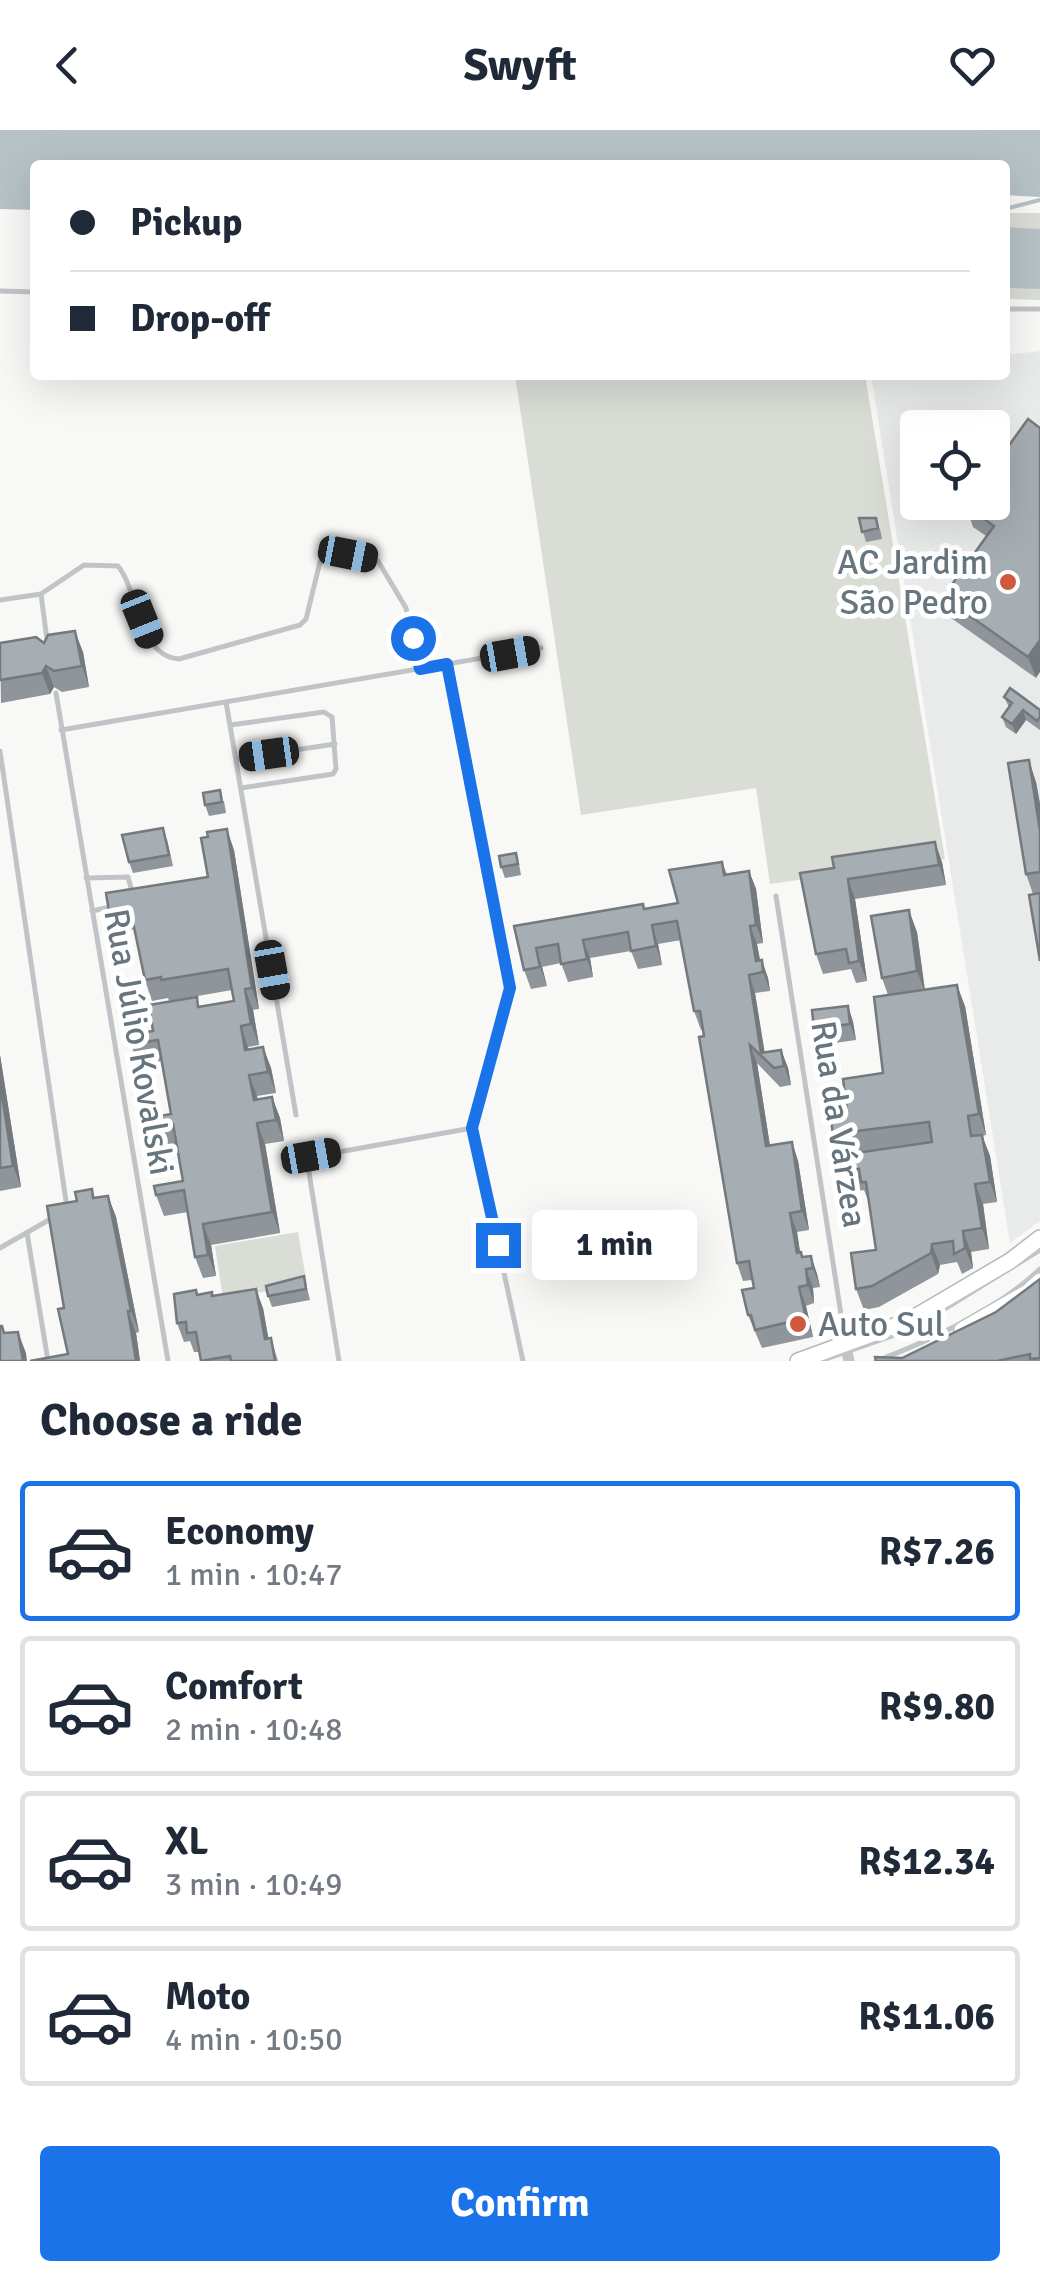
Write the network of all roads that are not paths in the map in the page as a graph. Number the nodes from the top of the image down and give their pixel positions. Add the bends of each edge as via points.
1 (0, 291) edge
2 (30, 292) edge
3 (1010, 309) edge
4 (1040, 310) edge
5 (41, 594) junction
6 (0, 600) edge
7 (48, 642) edge
8 (541, 648) dead end
9 (447, 664) junction
10 (420, 669) junction
11 (56, 693) dead end
12 (226, 702) junction
13 (230, 725) junction
14 (61, 730) junction
15 (334, 744) junction
16 (0, 751) edge
17 (236, 758) junction
18 (240, 788) junction
19 (86, 878) junction
20 (776, 896) dead end
21 (134, 903) edge
22 (124, 904) edge
23 (92, 911) junction
24 (296, 1116) dead end
25 (472, 1128) junction
26 (27, 1233) junction
27 (1040, 1238) edge
28 (0, 1248) edge
29 (1040, 1250) edge
30 (1040, 1269) edge
31 (1040, 1281) edge
32 (847, 1352) edge
33 (48, 1361) edge
34 (168, 1361) edge
35 (339, 1361) edge
36 (523, 1361) edge
37 (798, 1361) edge
38 (820, 1361) edge
39 (876, 1361) edge
40 (895, 1361) edge

1 - 2 lane
3 - 4 lane
5 - 6 lane
5 - 7 lane
5 - 10 lane via 84,565 118,566 152,644 178,659 300,625 320,562 348,554 378,562 406,608
8 - 9 lane
9 - 10 lane
9 - 25 lane via 510,988
10 - 12 lane
11 - 14 lane, Rua Júlio Kovalski
12 - 13 lane
12 - 14 lane
13 - 15 lane via 327,712
13 - 17 lane
14 - 19 lane, Rua Júlio Kovalski
15 - 17 lane
15 - 18 lane via 333,774
16 - 26 lane via 67,1206
17 - 18 lane
18 - 24 lane
19 - 21 lane via 128,877
19 - 23 lane, Rua Júlio Kovalski
20 - 32 lane, Rua da Várzea
22 - 23 lane
23 - 34 lane, Rua Júlio Kovalski
25 - 35 lane via 307,1160
25 - 36 lane
26 - 28 lane
26 - 33 lane
27 - 32 main road
29 - 32 lane via 912,1330
30 - 39 lane via 1023,1286 919,1345
31 - 40 main road via 980,1320
32 - 37 main road
32 - 38 lane

